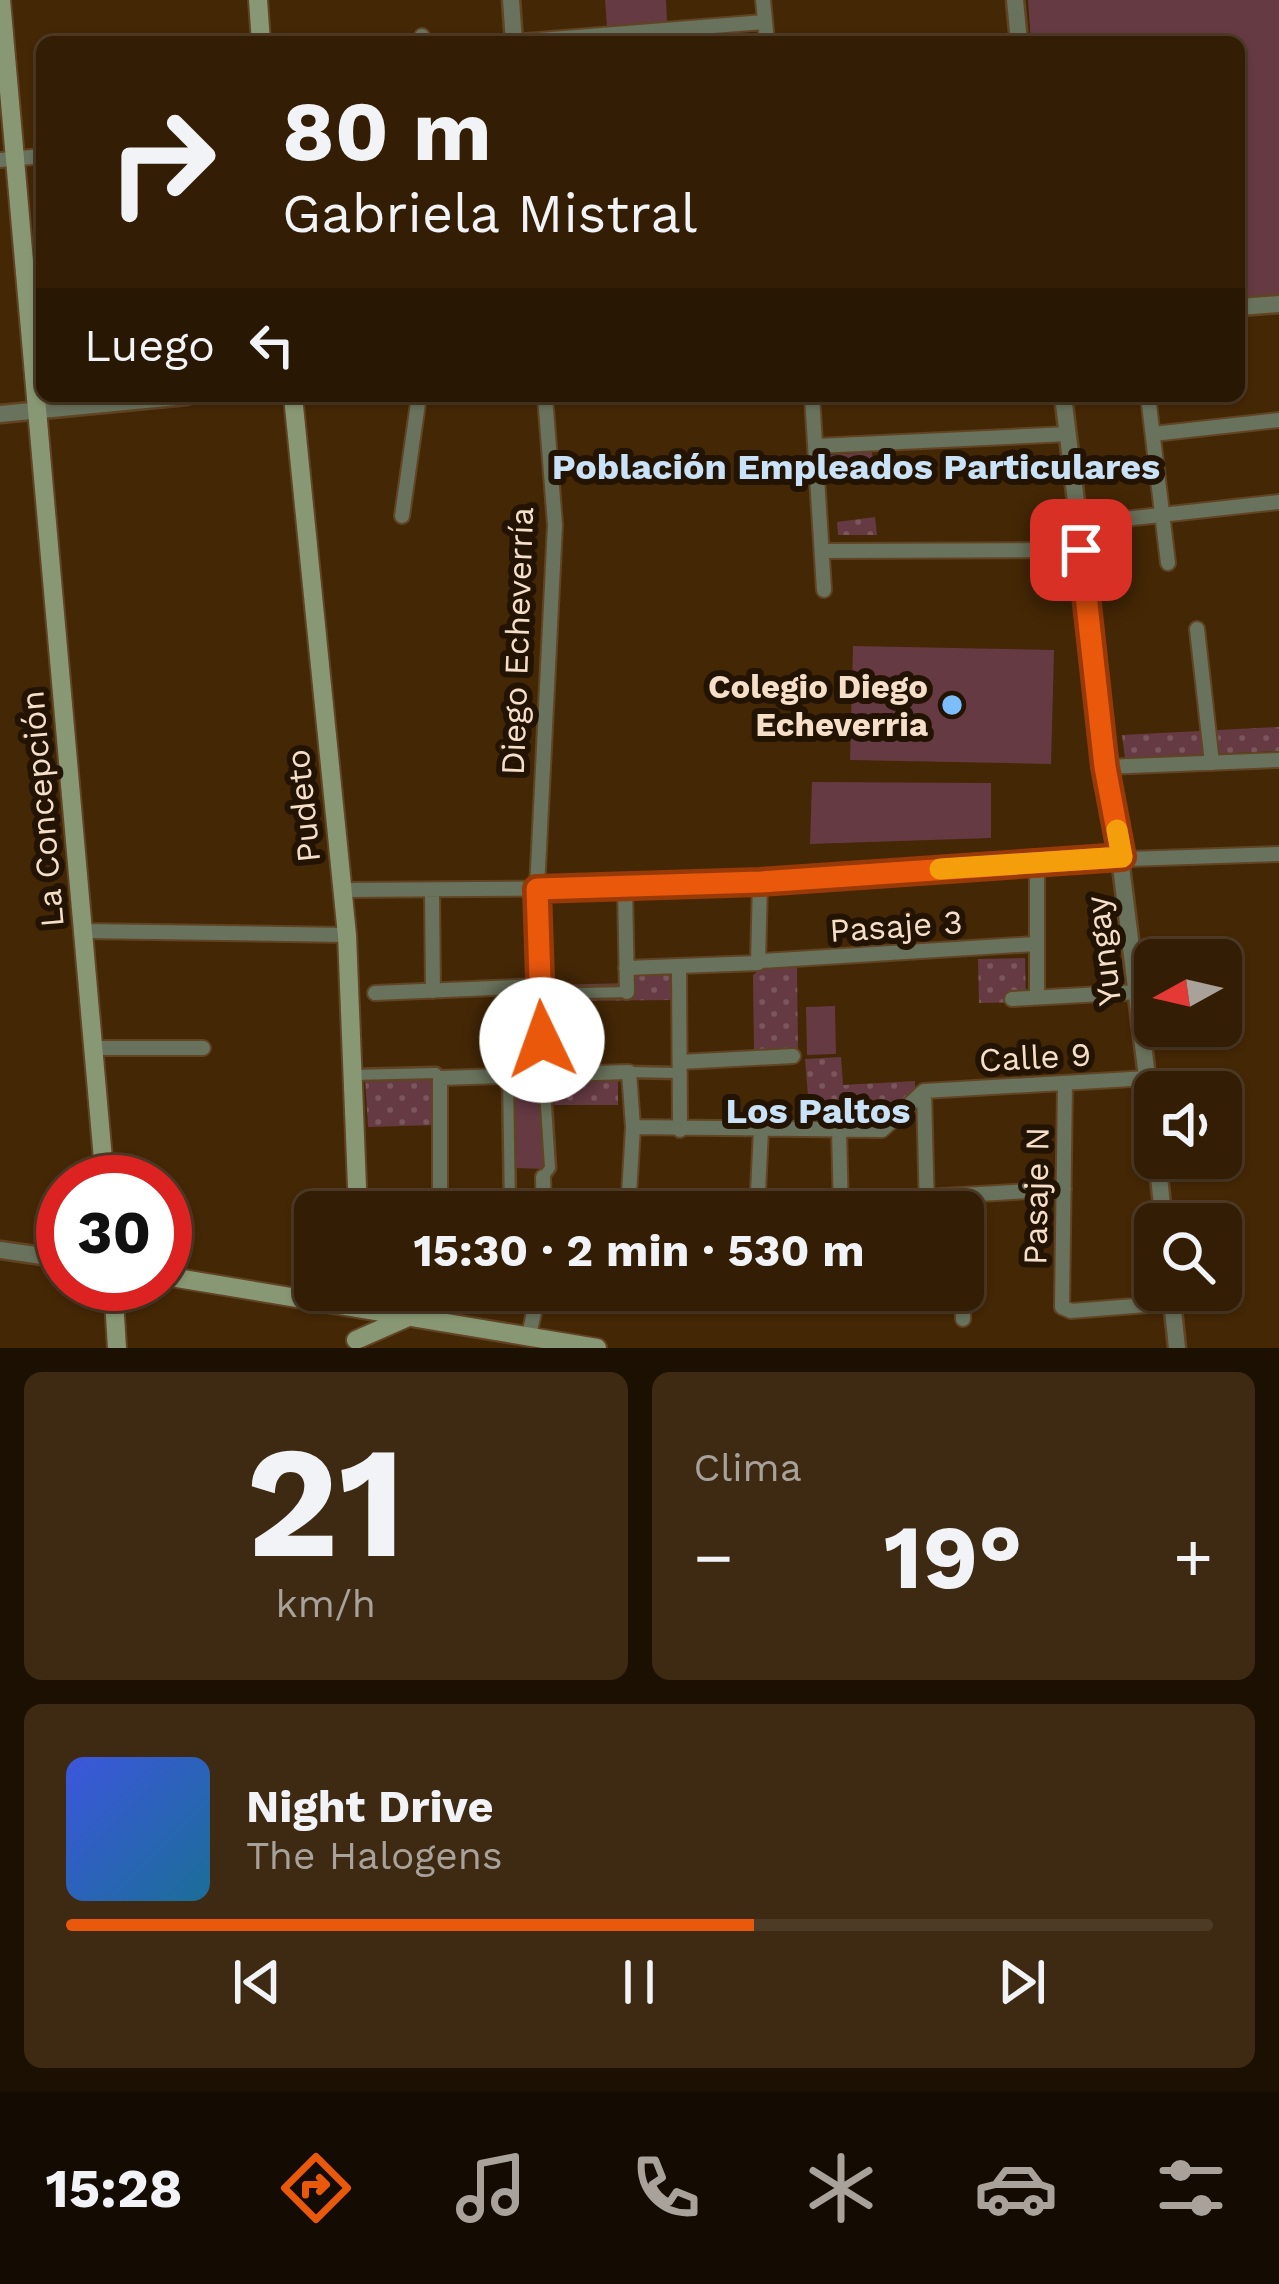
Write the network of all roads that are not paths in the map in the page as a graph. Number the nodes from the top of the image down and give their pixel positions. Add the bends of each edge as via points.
1 (1, 0) edge
2 (257, 0) edge
3 (511, 0) edge
4 (763, 0) edge
5 (1015, 0) edge
6 (765, 22) junction
7 (260, 36) edge
8 (514, 36) edge
9 (589, 36) edge
10 (766, 36) edge
11 (1018, 36) edge
12 (7, 159) edge
13 (1279, 304) edge
14 (1245, 307) edge
15 (127, 402) edge
16 (294, 402) edge
17 (418, 402) edge
18 (545, 402) edge
19 (813, 402) edge
20 (1065, 402) edge
21 (1149, 402) edge
22 (37, 411) junction
23 (0, 414) edge
24 (1279, 420) edge
25 (1068, 434) junction
26 (1153, 434) junction
27 (817, 446) junction
28 (1279, 502) edge
29 (1162, 514) junction
30 (402, 516) dead end
31 (1078, 524) junction
32 (1081, 550) junction
33 (823, 551) junction
34 (1168, 563) dead end
35 (824, 590) dead end
36 (1197, 629) dead end
37 (1279, 760) edge
38 (1212, 763) junction
39 (1105, 767) junction
40 (1279, 854) edge
41 (1122, 857) junction
42 (1037, 862) junction
43 (760, 882) junction
44 (625, 888) junction
45 (537, 889) junction
46 (342, 890) junction
47 (432, 890) junction
48 (82, 931) junction
49 (347, 935) junction
50 (1035, 944) junction
51 (1134, 958) edge
52 (758, 963) junction
53 (626, 968) junction
54 (679, 968) junction
55 (540, 990) junction
56 (433, 991) junction
57 (626, 992) joint
58 (1134, 992) edge
59 (375, 993) joint
60 (349, 994) junction
61 (1012, 998) dead end
62 (1037, 998) junction
63 (95, 1048) junction
64 (203, 1048) dead end
65 (793, 1056) dead end
66 (678, 1067) junction
67 (629, 1072) junction
68 (544, 1074) junction
69 (352, 1075) junction
70 (508, 1075) junction
71 (440, 1078) junction
72 (1134, 1079) edge
73 (1065, 1083) junction
74 (925, 1091) junction
75 (633, 1127) junction
76 (839, 1129) junction
77 (680, 1130) junction
78 (761, 1130) junction
79 (103, 1155) edge
80 (543, 1178) joint
81 (1064, 1189) junction
82 (357, 1191) edge
83 (437, 1191) edge
84 (510, 1191) edge
85 (543, 1191) edge
86 (629, 1191) edge
87 (758, 1191) edge
88 (840, 1191) edge
89 (927, 1191) edge
90 (984, 1198) edge
91 (0, 1250) edge
92 (36, 1255) edge
93 (192, 1279) edge
94 (294, 1291) edge
95 (1134, 1302) edge
96 (115, 1311) edge
97 (360, 1311) edge
98 (399, 1311) edge
99 (534, 1311) edge
100 (963, 1311) edge
101 (1173, 1311) edge
102 (414, 1316) junction
103 (963, 1319) dead end
104 (529, 1335) junction
105 (354, 1344) edge
106 (117, 1348) edge
107 (597, 1348) edge
108 (1177, 1348) edge

1 - 12 main road, La Concepción
2 - 7 main road
3 - 8 street
4 - 6 street
5 - 11 street
6 - 9 street
6 - 10 street
12 - 22 main road, La Concepción
13 - 14 street
15 - 22 street
16 - 46 main road, Pudeto
17 - 30 street
18 - 45 street, Diego Echeverría via 555,525
19 - 27 street
20 - 25 street, Yungay
21 - 26 street
22 - 23 street
22 - 48 main road, La Concepción
24 - 26 street
25 - 27 street
25 - 31 street, Yungay
26 - 29 street
27 - 33 street
28 - 29 street
29 - 31 street
29 - 34 street
31 - 32 street, Yungay
32 - 33 street
32 - 39 street, Yungay
33 - 35 street
36 - 38 street
37 - 38 street
38 - 39 street
39 - 41 street, Yungay
40 - 41 street
41 - 42 street
41 - 51 street, Yungay
42 - 43 street
42 - 50 street
43 - 44 street
43 - 52 street
44 - 45 street
44 - 53 street
45 - 47 street
45 - 55 street, Diego Echeverría
46 - 47 street
46 - 49 main road, Pudeto
47 - 56 street
48 - 49 street
48 - 63 main road, La Concepción
49 - 60 main road, Pudeto
50 - 52 street, Pasaje 3
50 - 62 street
52 - 54 street, Pasaje 3
53 - 54 street, Pasaje 3
53 - 57 street
54 - 66 street
55 - 56 street
55 - 57 street
55 - 68 street, Diego Echeverría
56 - 59 street
58 - 62 street
59 - 60 street
60 - 69 main road, Pudeto
61 - 62 street
63 - 64 street
63 - 79 main road, La Concepción
65 - 66 street
66 - 67 street
66 - 77 street
67 - 68 street
67 - 75 street
68 - 70 street
68 - 80 street via 550,1168
69 - 71 street
69 - 82 main road, Pudeto
70 - 71 street
70 - 84 street
71 - 83 street
72 - 73 street, Calle 9
73 - 74 street, Calle 9
73 - 81 street, Pasaje N
74 - 76 street via 891,1127
74 - 89 street
75 - 77 street
75 - 86 street
76 - 78 street
76 - 88 street
77 - 78 street
78 - 87 street
80 - 85 street
81 - 90 street
81 - 95 street, Pasaje N via 1060,1304 1065,1310
91 - 92 street
93 - 94 main road
96 - 106 main road
97 - 105 main road
98 - 102 main road
99 - 104 street
100 - 103 street
101 - 108 street
102 - 104 main road
102 - 105 main road
104 - 107 main road

